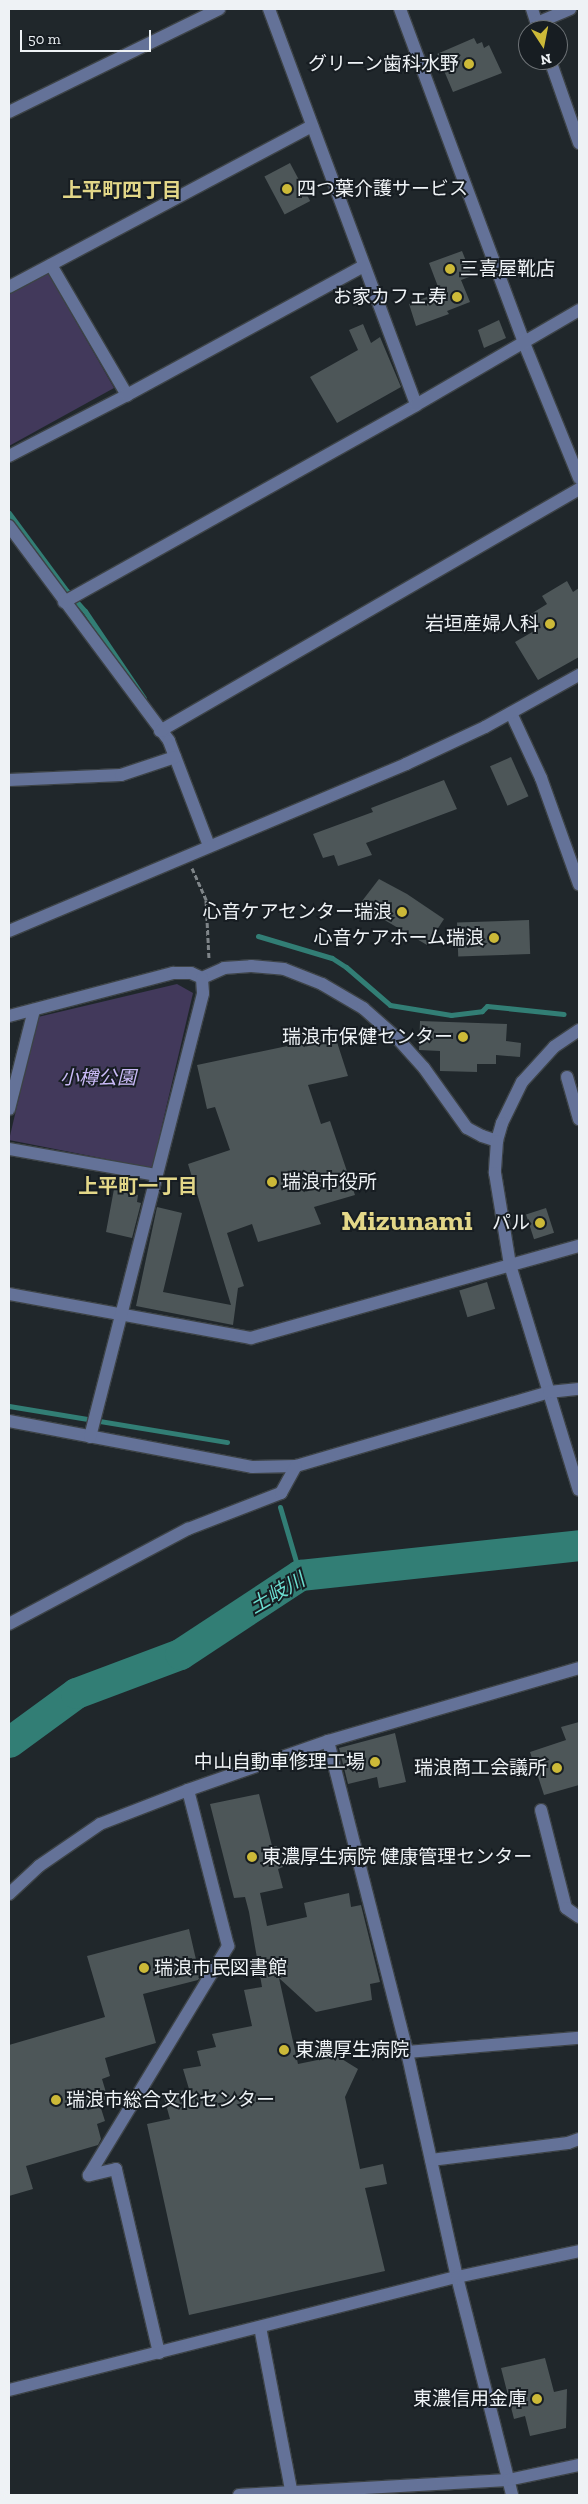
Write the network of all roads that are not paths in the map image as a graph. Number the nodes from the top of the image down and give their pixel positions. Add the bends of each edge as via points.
1 (220, 9) edge
2 (269, 9) edge
3 (400, 9) edge
4 (570, 9) edge
5 (549, 20) edge
6 (553, 70) edge
7 (9, 112) edge
8 (312, 126) junction
9 (579, 143) edge
10 (51, 265) junction
11 (364, 266) junction
12 (9, 287) edge
13 (579, 310) edge
14 (524, 343) junction
15 (127, 395) junction
16 (416, 405) junction
17 (9, 456) edge
18 (579, 478) edge
19 (579, 489) edge
20 (9, 526) edge
21 (64, 602) junction
22 (579, 675) edge
23 (511, 713) junction
24 (160, 731) junction
25 (175, 757) junction
26 (9, 780) edge
27 (209, 846) junction
28 (579, 884) edge
29 (9, 932) edge
30 (206, 976) junction
31 (34, 1010) junction
32 (9, 1016) edge
33 (579, 1030) edge
34 (567, 1077) dead end
35 (9, 1110) edge
36 (579, 1119) edge
37 (497, 1141) junction
38 (9, 1149) edge
39 (157, 1175) junction
40 (579, 1246) edge
41 (510, 1265) junction
42 (9, 1294) edge
43 (121, 1314) junction
44 (579, 1389) edge
45 (549, 1392) junction
46 (9, 1421) edge
47 (93, 1426) junction
48 (296, 1466) junction
49 (579, 1490) edge
50 (9, 1624) edge
51 (579, 1668) edge
52 (328, 1741) junction
53 (188, 1790) junction
54 (541, 1810) dead end
55 (9, 1894) edge
56 (579, 1917) edge
57 (579, 2038) edge
58 (406, 2052) junction
59 (579, 2139) edge
60 (431, 2160) junction
61 (579, 2250) edge
62 (457, 2277) junction
63 (260, 2327) junction
64 (159, 2352) junction
65 (9, 2390) edge
66 (579, 2465) edge
67 (508, 2480) junction
68 (292, 2494) edge
69 (240, 2495) edge
70 (512, 2495) edge

1 - 7 street
2 - 8 street
3 - 14 street
4 - 5 street
6 - 9 street
8 - 10 street
8 - 11 street
10 - 12 street
10 - 15 street
11 - 15 street
11 - 16 street
13 - 14 street
14 - 16 street
14 - 18 street
15 - 17 street
16 - 21 street
19 - 24 street
20 - 21 street
21 - 24 street
22 - 23 street
23 - 27 street via 406,764
23 - 28 street via 541,778
24 - 25 street via 169,741
25 - 26 street via 121,775
25 - 27 street
27 - 29 street
30 - 31 street via 173,973
30 - 37 street via 224,968 251,966 284,969 322,984 363,1008 397,1038 424,1068 467,1128
30 - 39 street
31 - 32 street
31 - 35 street
33 - 37 street via 554,1048 522,1082 506,1111
34 - 36 street
37 - 41 street via 495,1173
38 - 39 street
39 - 43 street
40 - 41 street
41 - 43 street via 251,1338
41 - 45 street
42 - 43 street
43 - 47 street
44 - 45 street
45 - 48 street
45 - 49 street
46 - 47 street
47 - 48 street via 252,1466
48 - 50 street via 281,1493 188,1529
51 - 52 street
52 - 53 street
52 - 58 street
53 - 55 street via 100,1824 39,1866
53 - 64 street via 228,1946 89,2175 116,2169
54 - 56 street via 566,1908
57 - 58 street
58 - 60 street
59 - 60 street
60 - 62 street
61 - 62 street
62 - 63 street
62 - 67 street
63 - 64 street
63 - 68 street
64 - 65 street
66 - 67 street
67 - 68 street
67 - 70 street
68 - 69 street

